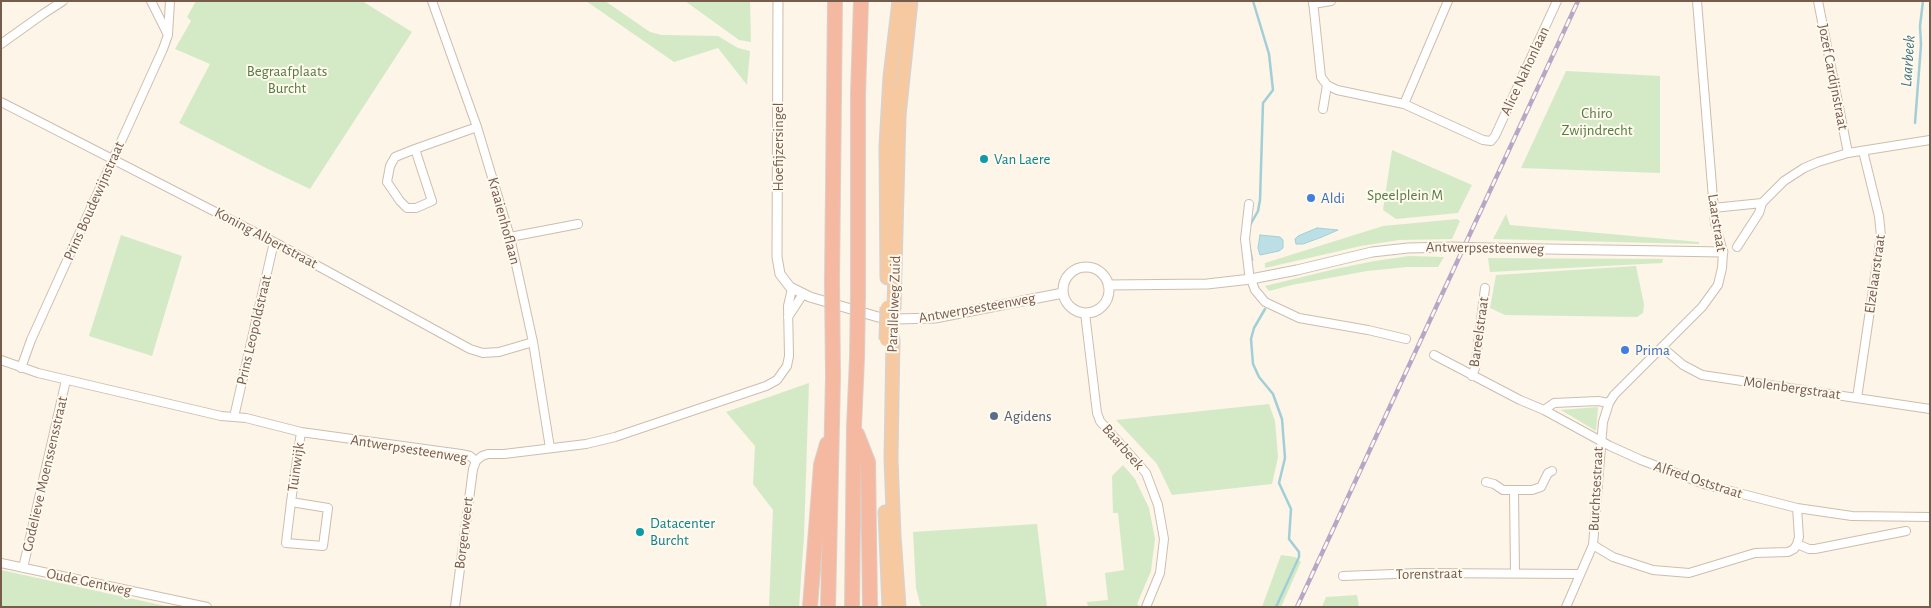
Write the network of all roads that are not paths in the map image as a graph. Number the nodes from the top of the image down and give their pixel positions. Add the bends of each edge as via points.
1 (63, 1) edge
2 (151, 1) edge
3 (170, 1) edge
4 (432, 1) edge
5 (778, 1) edge
6 (835, 1) edge
7 (861, 1) edge
8 (900, 1) edge
9 (911, 1) edge
10 (1331, 1) edge
11 (1448, 1) edge
12 (1558, 1) edge
13 (1696, 1) edge
14 (1818, 1) edge
15 (1313, 2) edge
16 (168, 35) junction
17 (1, 44) edge
18 (1327, 85) junction
19 (1, 102) edge
20 (1404, 104) junction
21 (1323, 109) dead end
22 (477, 127) junction
23 (1930, 140) edge
24 (415, 149) junction
25 (1863, 151) junction
26 (1848, 153) junction
27 (113, 159) junction
28 (1762, 203) junction
29 (1249, 204) dead end
30 (1714, 208) junction
31 (578, 224) dead end
32 (510, 237) junction
33 (274, 242) junction
34 (1737, 247) dead end
35 (1723, 252) junction
36 (1250, 276) junction
37 (1108, 285) junction
38 (792, 288) junction
39 (1485, 288) dead end
40 (1064, 293) junction
41 (803, 294) junction
42 (890, 307) junction
43 (1086, 313) junction
44 (788, 317) junction
45 (1406, 339) dead end
46 (889, 340) junction
47 (533, 342) junction
48 (1663, 348) junction
49 (1434, 355) dead end
50 (1, 360) edge
51 (21, 368) junction
52 (1472, 376) junction
53 (66, 380) junction
54 (1857, 398) junction
55 (1609, 402) junction
56 (1930, 409) edge
57 (1544, 410) junction
58 (234, 417) junction
59 (834, 424) junction
60 (854, 427) junction
61 (301, 432) junction
62 (1602, 442) junction
63 (550, 448) junction
64 (476, 460) junction
65 (1552, 471) dead end
66 (1486, 482) dead end
67 (1514, 491) junction
68 (292, 502) junction
69 (1797, 508) junction
70 (1930, 517) edge
71 (1906, 531) dead end
72 (1797, 544) junction
73 (1593, 545) junction
74 (1, 563) edge
75 (23, 568) junction
76 (1516, 574) junction
77 (1579, 574) junction
78 (1343, 576) dead end
79 (207, 607) edge
80 (455, 607) edge
81 (810, 607) edge
82 (828, 607) edge
83 (852, 607) edge
84 (870, 607) edge
85 (889, 607) edge
86 (899, 607) edge
87 (1146, 607) edge
88 (1566, 607) edge

1 - 17 street
2 - 16 street
3 - 16 street, Prins Boudewijnstraat
4 - 22 street, Kraaienhoflaan
5 - 38 street, Hoefijzersingel via 777,257 780,274
6 - 59 highway, bridge
7 - 60 highway, bridge
8 - 42 highway, Parallelweg Zuid via 890,77 886,146
9 - 42 highway, Parallelweg Zuid via 899,116
10 - 15 street
11 - 20 street
12 - 20 street, Alice Nahonlaan via 1496,136 1491,140 1483,140
13 - 30 street, Laarstraat
14 - 26 street, Jozef Cardijnstraat
15 - 18 street via 1321,77
16 - 27 street, Prins Boudewijnstraat
18 - 20 street
18 - 21 street
19 - 27 street, Koning Albertstraat
22 - 24 street
22 - 32 street, Kraaienhoflaan
23 - 25 street
24 - 24 street via 395,157 387,182 407,208 432,201
25 - 26 street
25 - 54 street, Elzelaarstraat via 1881,236
26 - 28 street via 1804,168 1784,181
27 - 33 street, Koning Albertstraat
27 - 51 street, Prins Boudewijnstraat
28 - 30 street
28 - 34 street
29 - 36 street via 1245,239
30 - 35 street, Laarstraat via 1716,233
31 - 32 street
32 - 47 street, Kraaienhoflaan
33 - 47 street, Koning Albertstraat via 470,348 484,353 499,352
33 - 58 street, Prins Leopoldstraat
35 - 36 street, Antwerpsesteenweg, bridge via 1408,248
35 - 48 street, Laarstraat via 1718,285
36 - 37 street, Antwerpsesteenweg via 1207,284
36 - 45 street via 1255,290 1265,302 1299,318
37 - 40 street via 1098,270 1085,267 1068,276
37 - 43 street via 1108,297 1102,305
38 - 41 street, Antwerpsesteenweg
38 - 44 street, Antwerpsesteenweg
39 - 52 street, Bareelstraat
40 - 41 street, Antwerpsesteenweg via 955,314 908,319 878,317
40 - 43 street via 1070,306
41 - 44 street
42 - 46 highway, Parallelweg Zuid, bridge
43 - 87 street, Baarbeek via 1100,421 1146,473 1158,505 1164,539 1160,573
44 - 63 street, Antwerpsesteenweg via 787,366 781,376 766,386 616,437
46 - 85 highway, Parallelweg Zuid via 884,529
46 - 86 highway, Parallelweg Zuid
47 - 63 street, Kraaienhoflaan
48 - 54 street, Molenbergstraat via 1683,365 1702,375
48 - 55 street, Laarstraat
49 - 52 street, Burchtsestraat
50 - 51 street, Antwerpsesteenweg
51 - 53 street, Antwerpsesteenweg
52 - 57 street, Burchtsestraat
53 - 58 street, Antwerpsesteenweg
53 - 75 street, Godelieve Moenssensstraat
54 - 56 street, Molenbergstraat
55 - 57 street via 1554,403
55 - 62 street, Laarstraat
57 - 62 street, Burchtsestraat
58 - 61 street, Antwerpsesteenweg
59 - 81 highway via 821,465
59 - 82 highway
60 - 83 highway
60 - 84 highway via 868,462
61 - 64 street, Antwerpsesteenweg via 461,454
61 - 68 street, Tuinwijk
62 - 69 street, Alfred Oststraat via 1698,482
62 - 73 street, Burchtsestraat
63 - 64 street, Antwerpsesteenweg via 488,454
64 - 80 street, Borgerweert
65 - 67 street via 1541,487
66 - 67 street
67 - 76 street
68 - 68 street, Tuinwijk via 286,543 323,546 328,508
69 - 70 street, Alfred Oststraat via 1852,516
69 - 72 street
71 - 72 street via 1815,549
72 - 73 street, Burchtsestraat via 1788,552 1755,554 1689,573 1654,570 1613,557
73 - 77 street
74 - 75 street, Oude Gentweg
75 - 79 street, Oude Gentweg
76 - 77 street, Torenstraat
76 - 78 street, Torenstraat
77 - 88 street

